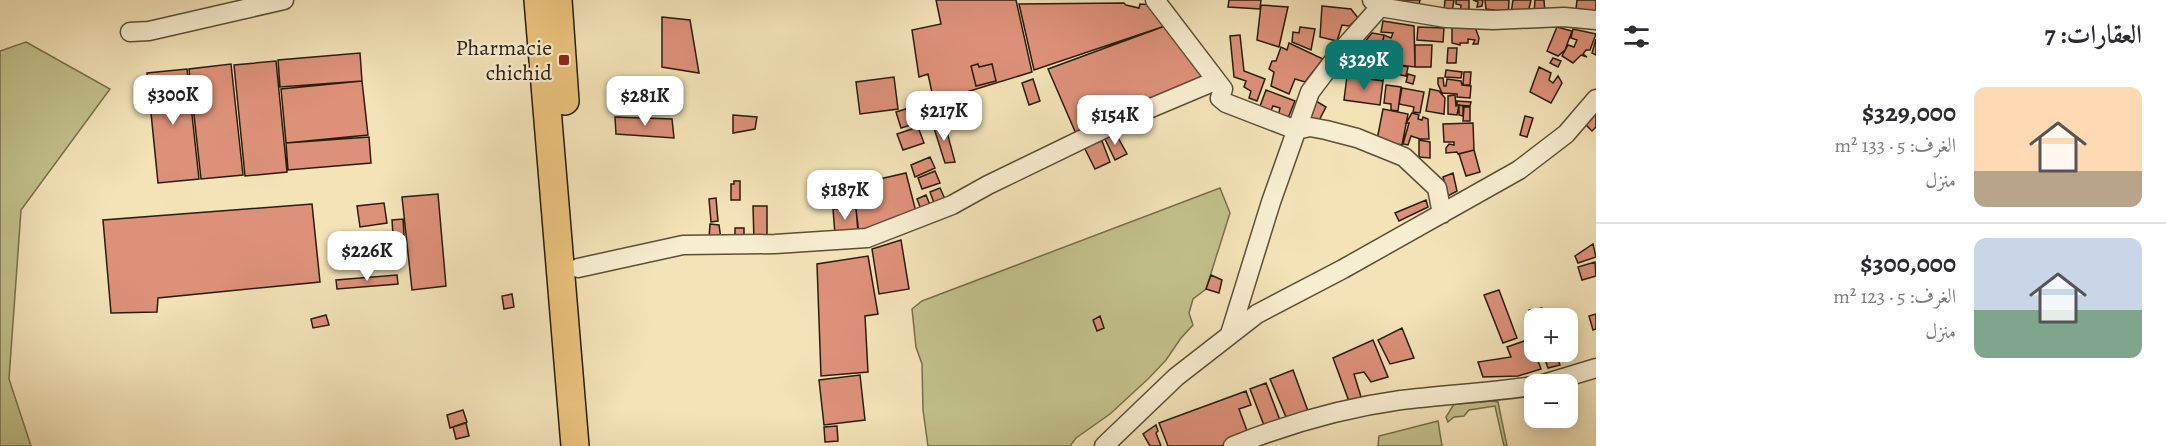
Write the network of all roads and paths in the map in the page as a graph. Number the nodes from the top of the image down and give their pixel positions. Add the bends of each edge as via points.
1 (284, 0) edge
2 (538, 0) edge
3 (558, 0) edge
4 (1155, 0) edge
5 (1376, 3) edge
6 (1596, 20) edge
7 (130, 32) dead end
8 (1215, 81) junction
9 (1596, 99) edge
10 (1296, 130) junction
11 (1442, 213) junction
12 (578, 268) junction
13 (1230, 334) junction
14 (1596, 368) edge
15 (1576, 374) edge
16 (1524, 387) edge
17 (575, 446) edge
18 (592, 446) edge
19 (1104, 446) edge
20 (1233, 446) edge

1 - 7 street
2 - 17 highway
3 - 12 highway
4 - 8 street
5 - 6 street via 1446,18
5 - 10 street via 1310,92
8 - 10 street via 1223,89 1220,98 1226,103
8 - 12 street via 1120,121 952,205 867,238 683,245
9 - 11 street via 1566,134 1519,170
10 - 11 street via 1326,130 1404,157 1437,188
10 - 13 street
11 - 13 street via 1257,314
12 - 18 highway
13 - 19 street via 1176,377
14 - 15 street
16 - 20 street via 1400,400 1317,417

